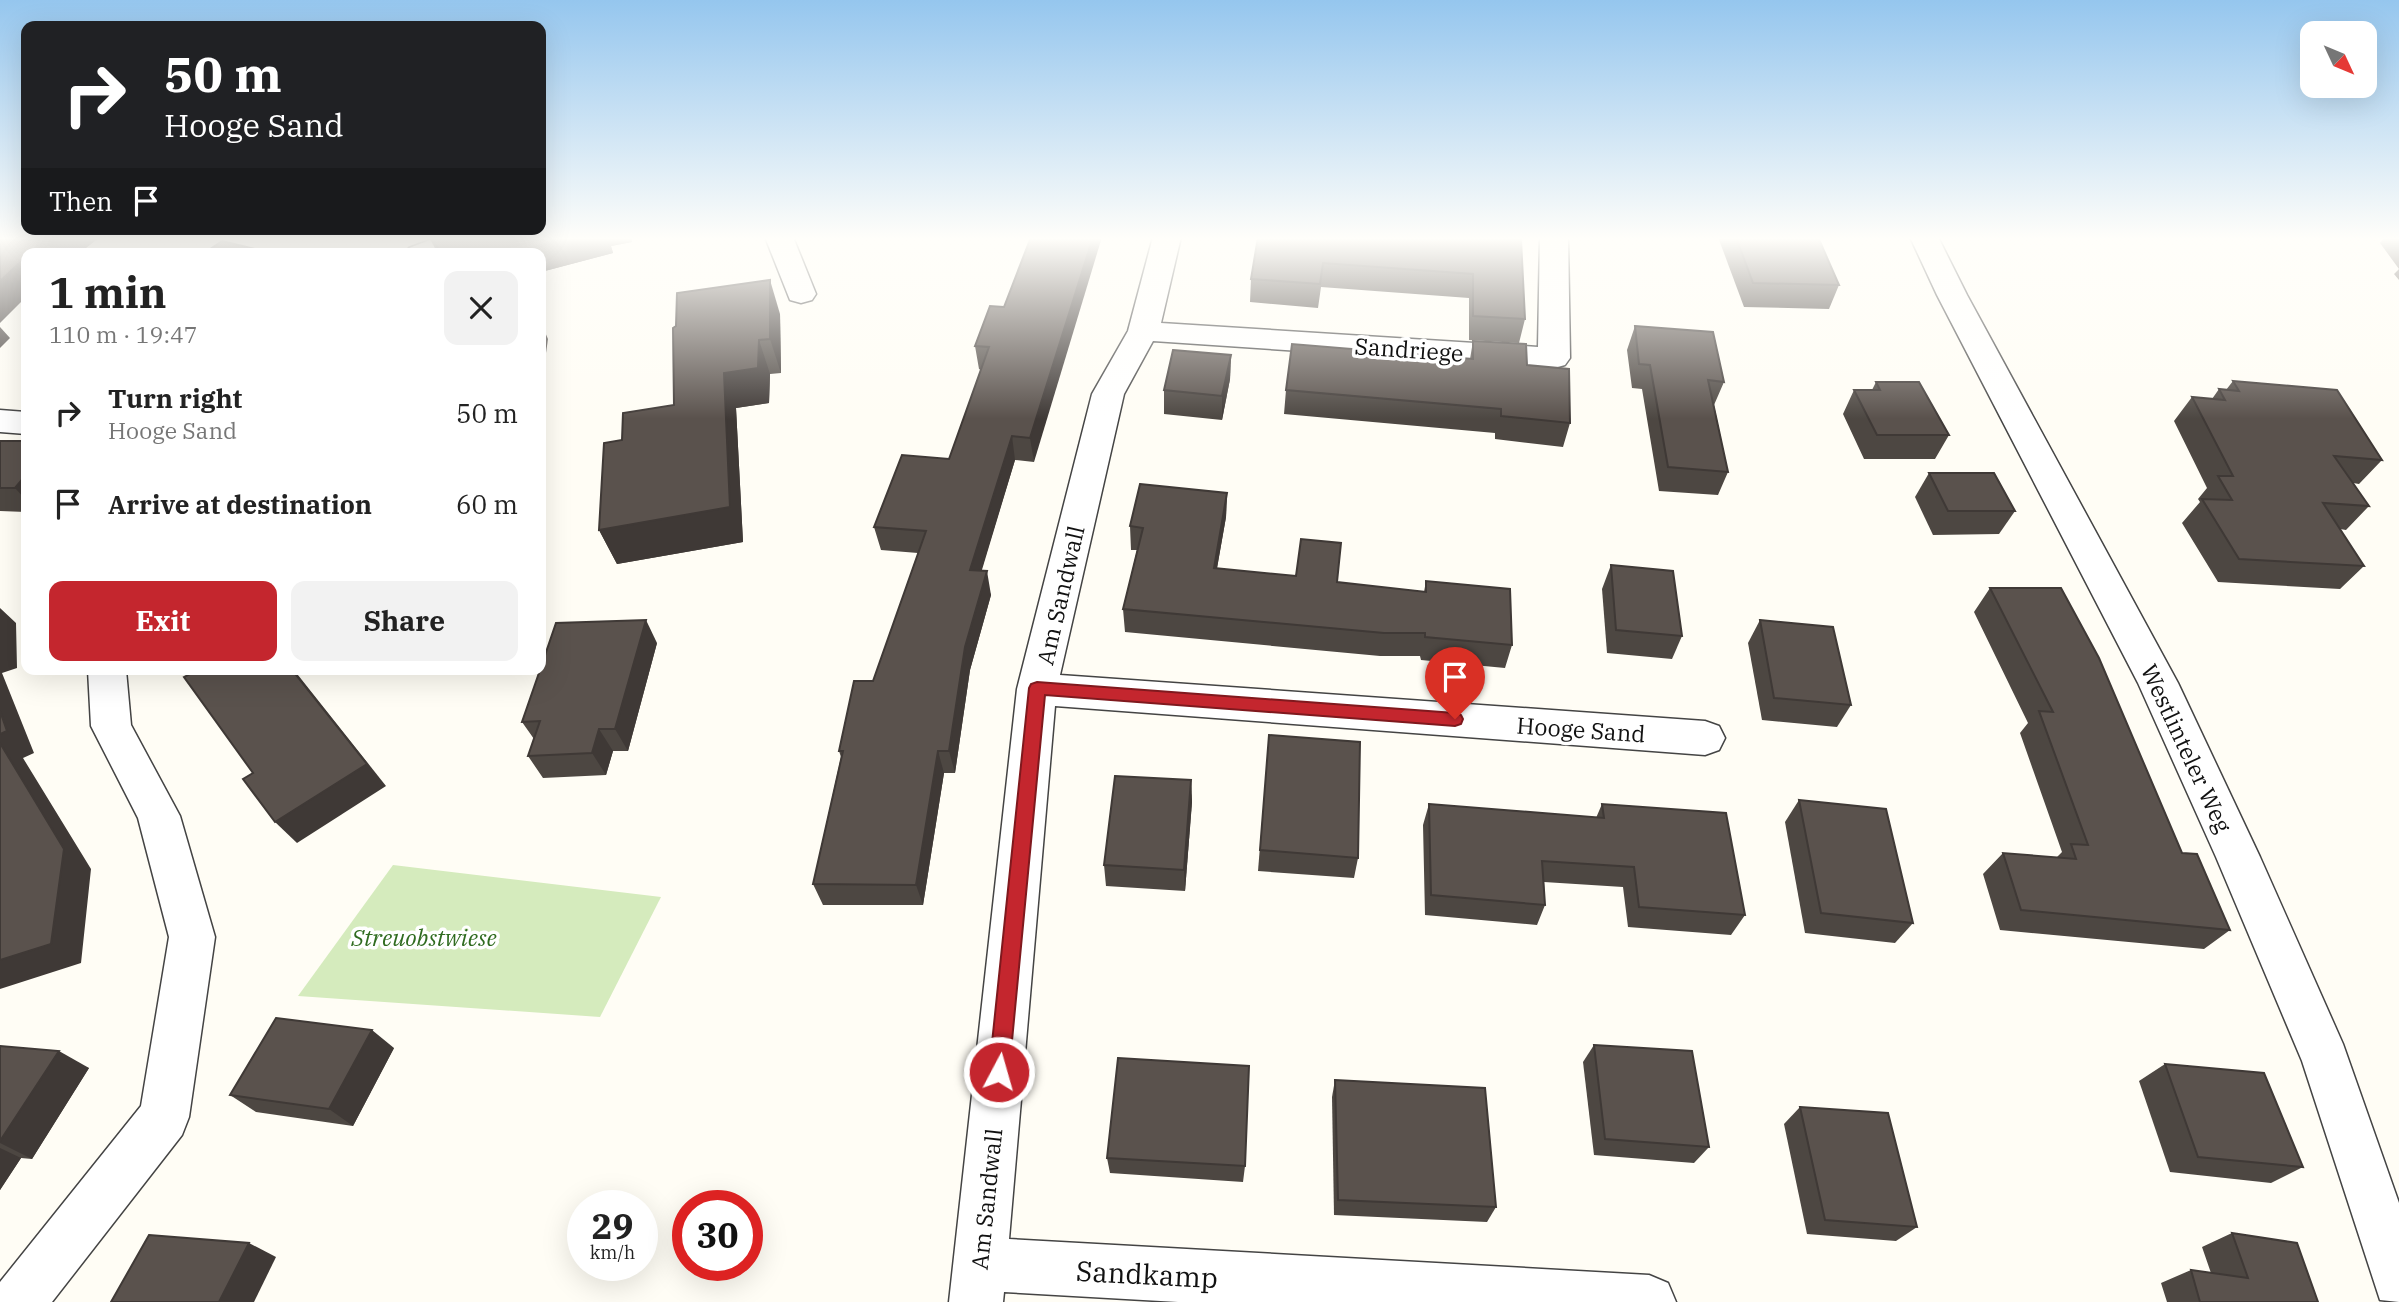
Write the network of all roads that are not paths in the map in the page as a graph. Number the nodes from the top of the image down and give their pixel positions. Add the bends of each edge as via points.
1 (1151, 298) edge
2 (1554, 298) edge
3 (1953, 298) edge
4 (1143, 331) junction
5 (0, 421) edge
6 (21, 423) edge
7 (107, 675) edge
8 (1037, 688) junction
9 (1705, 738) dead end
10 (2399, 1281) edge
11 (978, 1283) edge
12 (18, 1302) edge
13 (1649, 1302) edge

1 - 4 street, Am Sandwall
2 - 4 street, Sandriege via 1554,358
3 - 10 street, Westlinteler Weg via 2158,682 2238,857 2326,1061
4 - 8 street, Am Sandwall via 1108,394
5 - 6 street
7 - 12 street via 111,726 159,816 192,937 164,1117
8 - 9 street, Hooge Sand
8 - 11 street, Am Sandwall
11 - 13 street, Sandkamp

